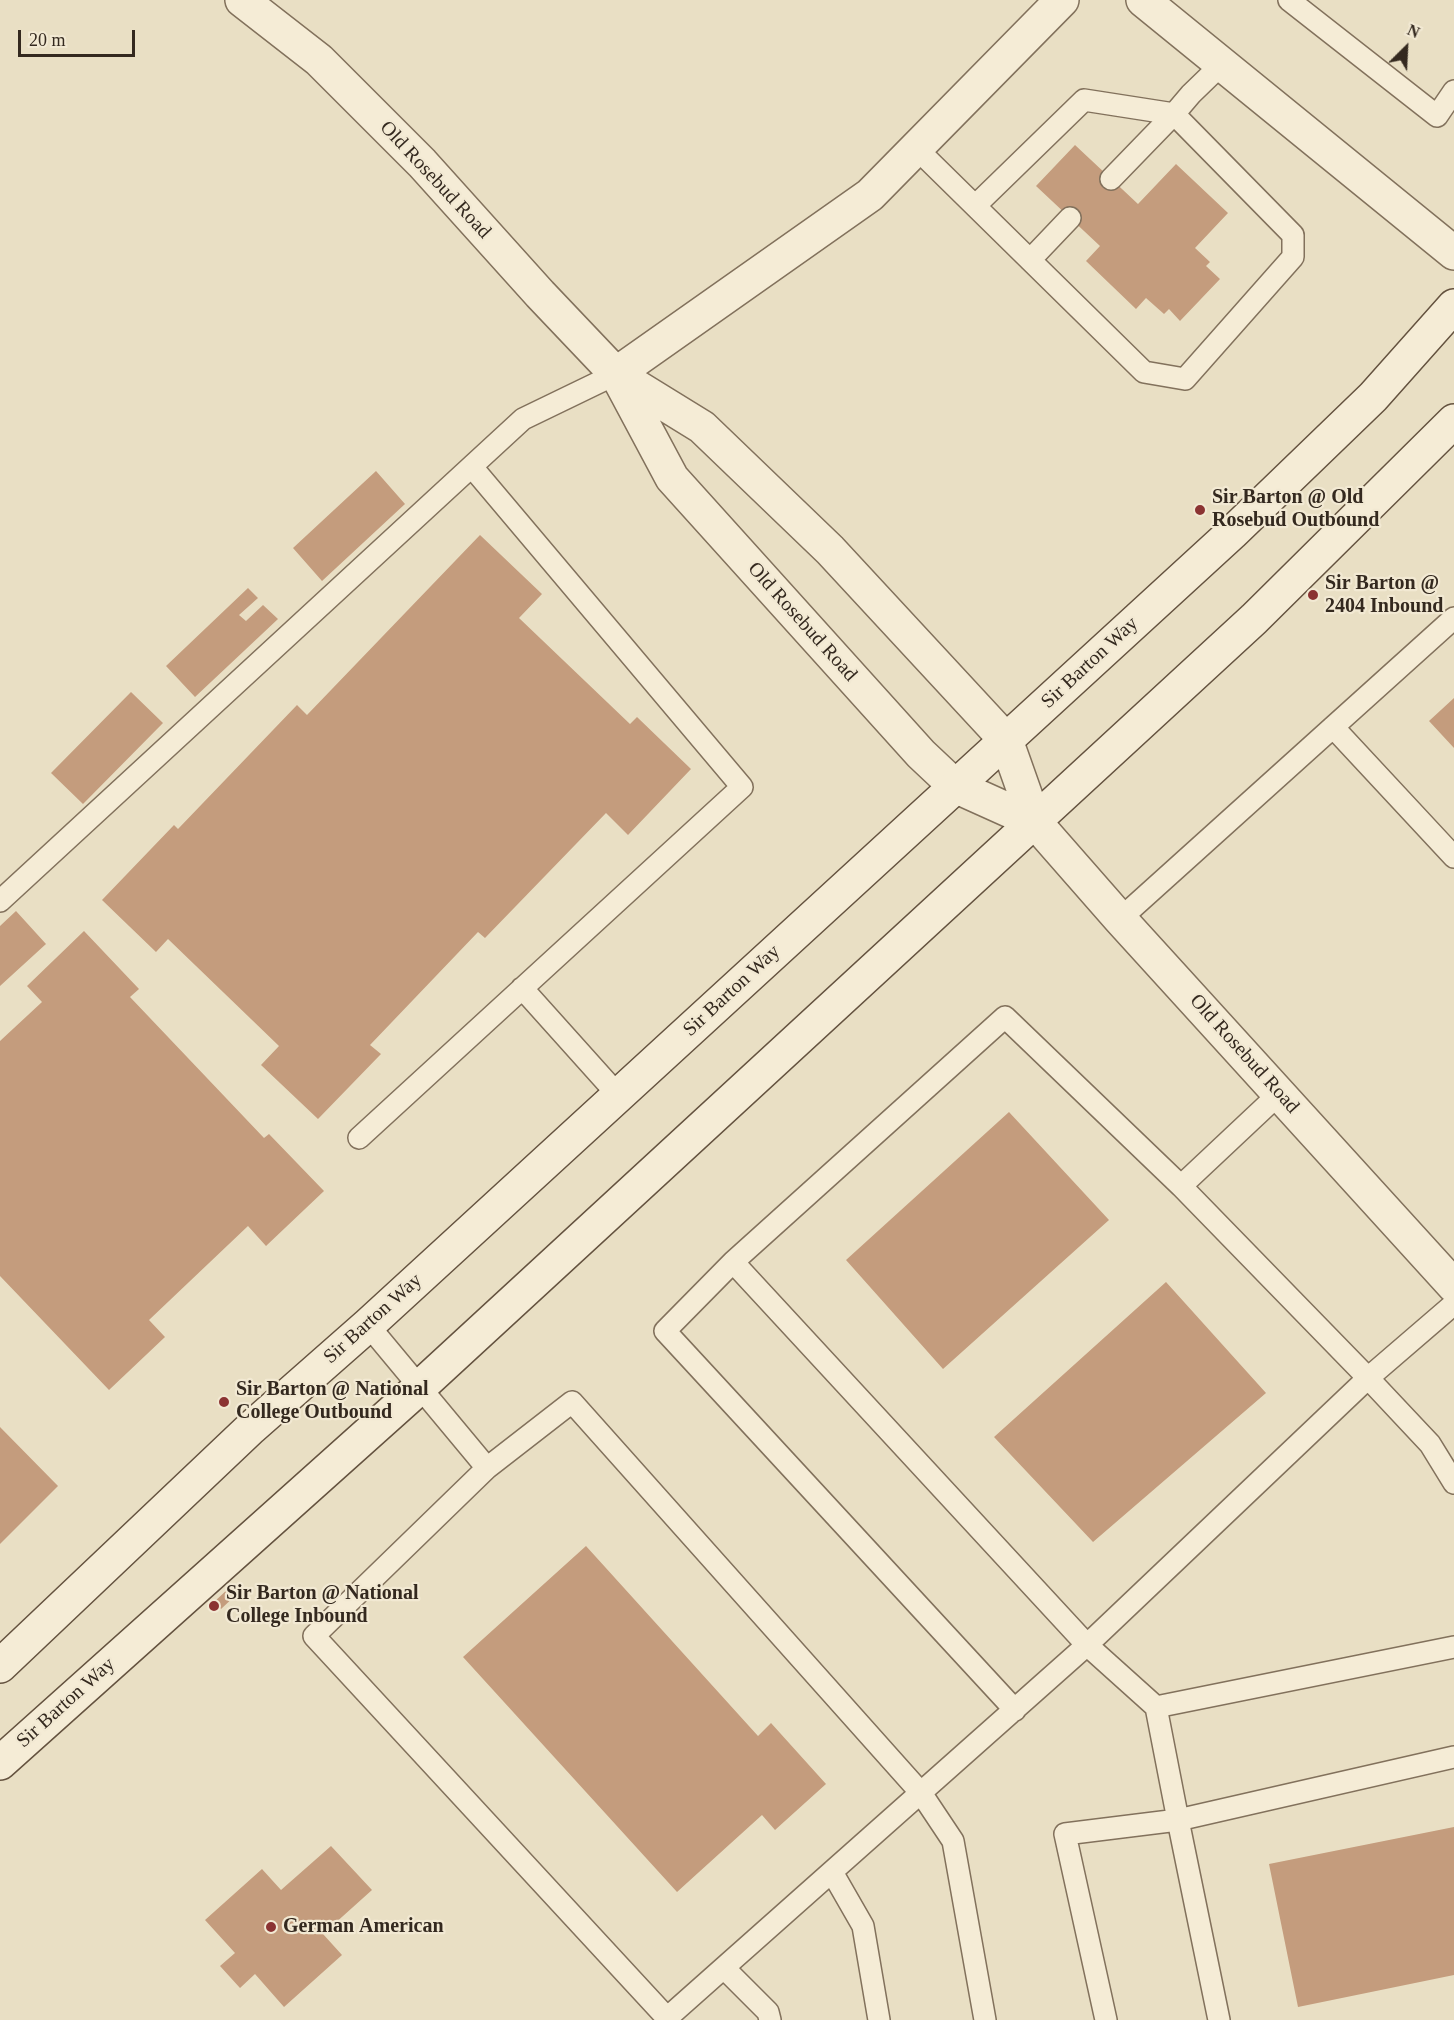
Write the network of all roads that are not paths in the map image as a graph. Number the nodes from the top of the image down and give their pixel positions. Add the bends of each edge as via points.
1 (242, 0) edge
2 (1062, 0) edge
3 (1289, 0) edge
4 (1161, 6) edge
5 (1222, 64) junction
6 (1454, 91) edge
7 (1174, 114) junction
8 (916, 148) junction
9 (1111, 179) dead end
10 (975, 206) junction
11 (1070, 218) dead end
12 (1454, 253) edge
13 (1030, 260) junction
14 (1454, 306) edge
15 (616, 374) junction
16 (1454, 421) edge
17 (472, 467) junction
18 (1454, 618) edge
19 (1333, 727) junction
20 (1006, 740) junction
21 (955, 786) junction
22 (1035, 822) junction
23 (1454, 857) edge
24 (0, 901) edge
25 (1120, 919) junction
26 (522, 988) junction
27 (1280, 1093) junction
28 (618, 1095) junction
29 (359, 1138) dead end
30 (1181, 1186) junction
31 (733, 1262) junction
32 (1454, 1286) edge
33 (1454, 1304) edge
34 (368, 1325) junction
35 (1368, 1378) junction
36 (420, 1387) junction
37 (487, 1468) junction
38 (1454, 1482) edge
39 (1087, 1645) junction
40 (1454, 1647) edge
41 (4, 1654) edge
42 (1156, 1707) junction
43 (1015, 1710) junction
44 (1454, 1757) edge
45 (0, 1763) edge
46 (921, 1793) junction
47 (1178, 1820) junction
48 (832, 1872) junction
49 (723, 1968) junction
50 (666, 2019) edge
51 (770, 2020) edge
52 (879, 2020) edge
53 (985, 2020) edge
54 (1106, 2020) edge
55 (1219, 2020) edge

1 - 15 main road, Old Rosebud Road via 319,60 398,139
2 - 8 main road
3 - 6 lane via 1437,116
4 - 5 main road
5 - 7 lane
5 - 12 main road
7 - 9 lane
7 - 10 lane via 1084,99
7 - 13 lane via 1293,235 1293,257 1185,379 1144,372
8 - 10 lane
8 - 15 main road via 870,195
10 - 13 lane
11 - 13 lane
14 - 20 main road, Sir Barton Way via 1373,397 1232,533
15 - 17 lane via 523,419
15 - 20 main road, Old Rosebud Road via 702,427 830,550
15 - 21 main road, Old Rosebud Road via 672,478 921,754
16 - 22 main road, Sir Barton Way via 1254,619
17 - 24 lane
17 - 26 lane via 742,787
18 - 19 lane
19 - 23 lane
19 - 25 lane
20 - 21 main road, Sir Barton Way
20 - 22 main road, Old Rosebud Road
21 - 22 main road, Old Rosebud Road
21 - 28 main road, Sir Barton Way
22 - 25 main road, Old Rosebud Road
22 - 36 main road, Sir Barton Way
25 - 27 main road, Old Rosebud Road
26 - 28 lane
26 - 29 lane
27 - 30 lane
27 - 32 main road, Old Rosebud Road
28 - 34 main road, Sir Barton Way
30 - 31 lane via 1005,1017
30 - 35 lane
31 - 39 lane
31 - 43 lane via 665,1331
33 - 35 lane
34 - 36 lane
34 - 41 main road, Sir Barton Way
35 - 38 lane via 1430,1444
35 - 39 lane
36 - 37 lane
36 - 45 main road, Sir Barton Way
37 - 46 lane via 573,1402
37 - 50 lane via 314,1636
39 - 42 lane
39 - 43 lane
40 - 42 lane
42 - 47 lane
43 - 46 lane
44 - 47 lane
46 - 48 lane
46 - 53 lane via 953,1841
47 - 54 lane via 1065,1834
47 - 55 lane
48 - 49 lane
48 - 52 lane via 863,1926
49 - 50 lane
49 - 51 lane via 768,2012

